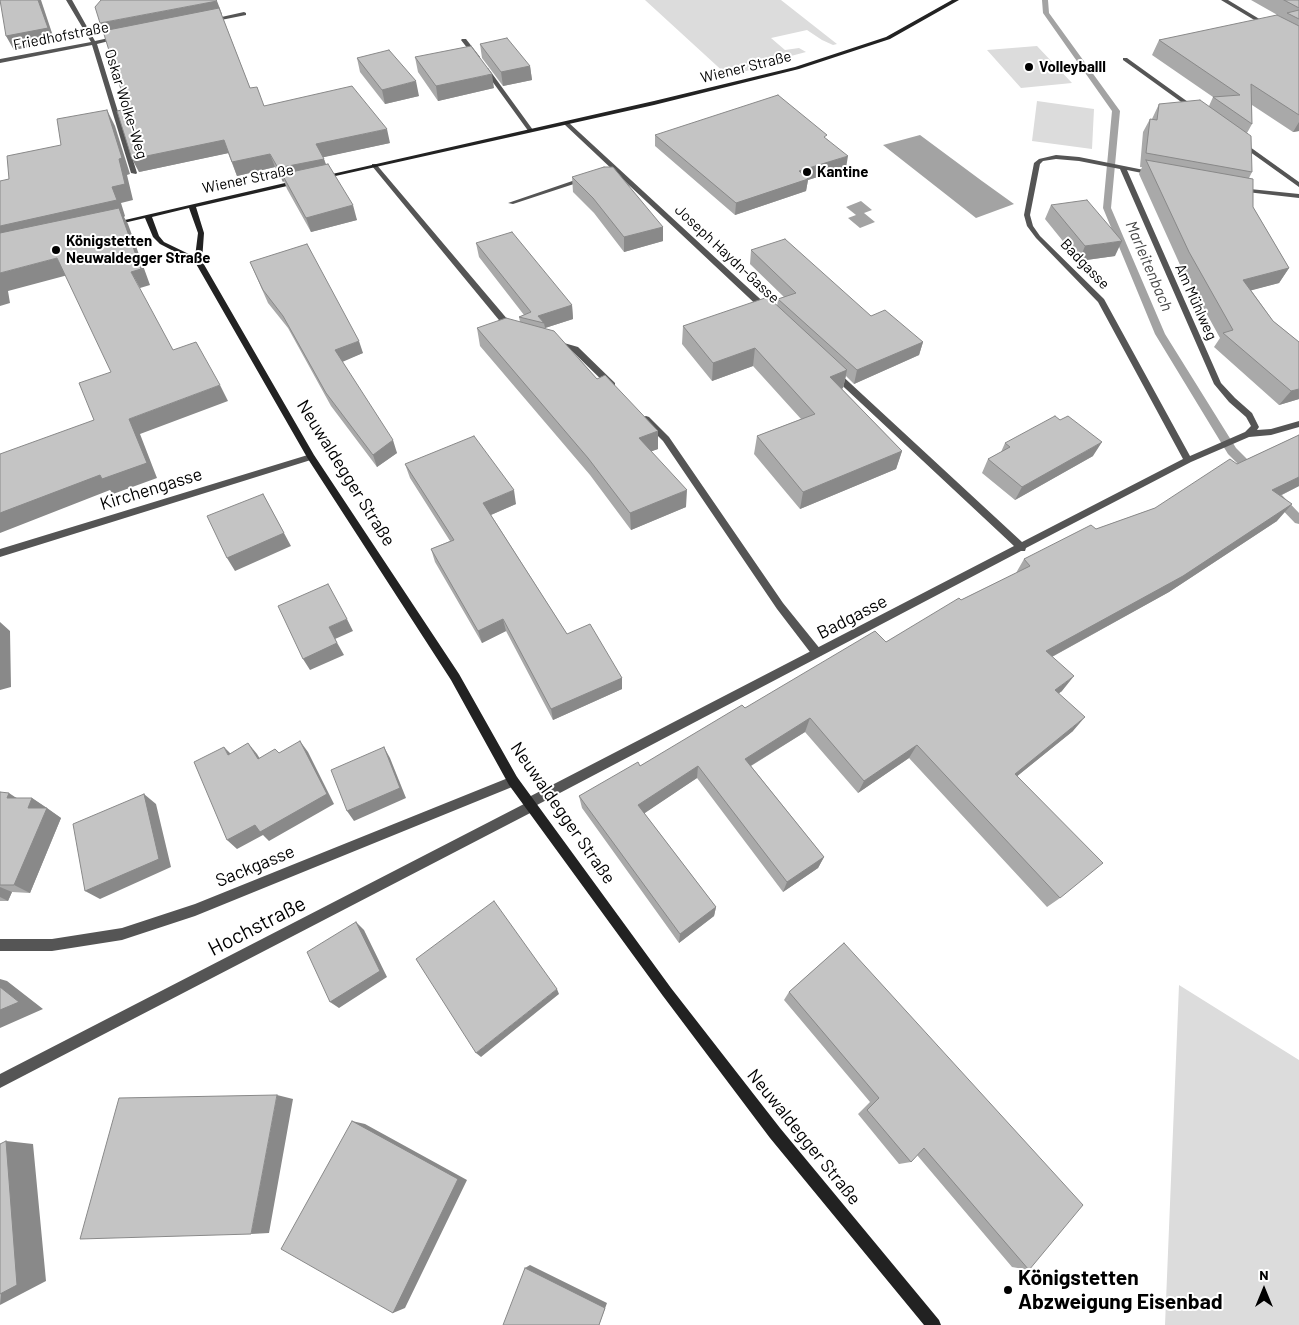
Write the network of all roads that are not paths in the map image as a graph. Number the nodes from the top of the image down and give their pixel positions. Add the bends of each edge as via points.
1 (69, 0) edge
2 (956, 0) edge
3 (1224, 0) edge
4 (244, 14) dead end
5 (206, 21) edge
6 (1274, 29) edge
7 (122, 37) edge
8 (464, 40) dead end
9 (94, 43) junction
10 (1125, 59) dead end
11 (0, 61) edge
12 (1196, 111) edge
13 (566, 123) junction
14 (531, 131) junction
15 (1236, 139) edge
16 (374, 165) junction
17 (615, 168) junction
18 (1123, 168) junction
19 (606, 172) edge
20 (134, 173) edge
21 (1161, 175) edge
22 (317, 178) edge
23 (587, 178) edge
24 (307, 180) edge
25 (1299, 185) edge
26 (1229, 188) edge
27 (1299, 196) edge
28 (511, 203) dead end
29 (192, 206) junction
30 (148, 216) junction
31 (103, 225) edge
32 (198, 260) junction
33 (775, 317) edge
34 (514, 334) edge
35 (549, 342) edge
36 (826, 365) edge
37 (617, 390) edge
38 (638, 411) edge
39 (1299, 424) edge
40 (1248, 434) junction
41 (311, 457) junction
42 (1188, 460) junction
43 (1022, 548) junction
44 (0, 553) edge
45 (817, 653) junction
46 (513, 782) junction
47 (530, 804) junction
48 (0, 944) edge
49 (0, 1081) edge
50 (934, 1325) edge

1 - 9 street, Oskar Wolke-Weg
2 - 13 main road, Wiener Straße via 888,38 838,56 740,84
3 - 6 street
4 - 5 street
7 - 9 street, Friedhofstraße
8 - 14 street
9 - 11 street, Friedhofstraße
9 - 20 street, Oskar Wolke-Weg
10 - 12 street
13 - 14 main road, Wiener Straße
13 - 17 street, Joseph Haydn-Gasse
14 - 16 main road, Wiener Straße
15 - 25 street
16 - 22 main road, Wiener Straße
16 - 34 street
17 - 19 street
17 - 33 street, Joseph Haydn-Gasse
18 - 21 street, Badgasse
18 - 40 street, Am Mühlweg via 1218,384 1253,421 1255,427
18 - 42 street, Badgasse via 1056,157 1041,160 1037,163 1028,215 1030,226 1101,301
23 - 28 street
24 - 29 main road, Wiener Straße
26 - 27 street
29 - 30 main road, Wiener Straße
29 - 32 main road via 201,233
30 - 31 main road, Wiener Straße
30 - 32 main road via 156,237 162,243
32 - 41 main road, Neuwaldegger Straße
35 - 37 street via 576,349
36 - 43 street
38 - 45 street via 666,439 780,606
39 - 40 street, Badgasse via 1272,432
40 - 42 street, Badgasse
41 - 44 street, Kirchengasse
41 - 46 main road, Neuwaldegger Straße via 455,677
42 - 43 street, Badgasse
43 - 45 street, Badgasse
45 - 47 street, Badgasse
46 - 47 main road, Neuwaldegger Straße
46 - 48 street, Sackgasse via 194,910 122,934 52,945
47 - 49 street, Hochstraße
47 - 50 main road, Neuwaldegger Straße via 775,1133

